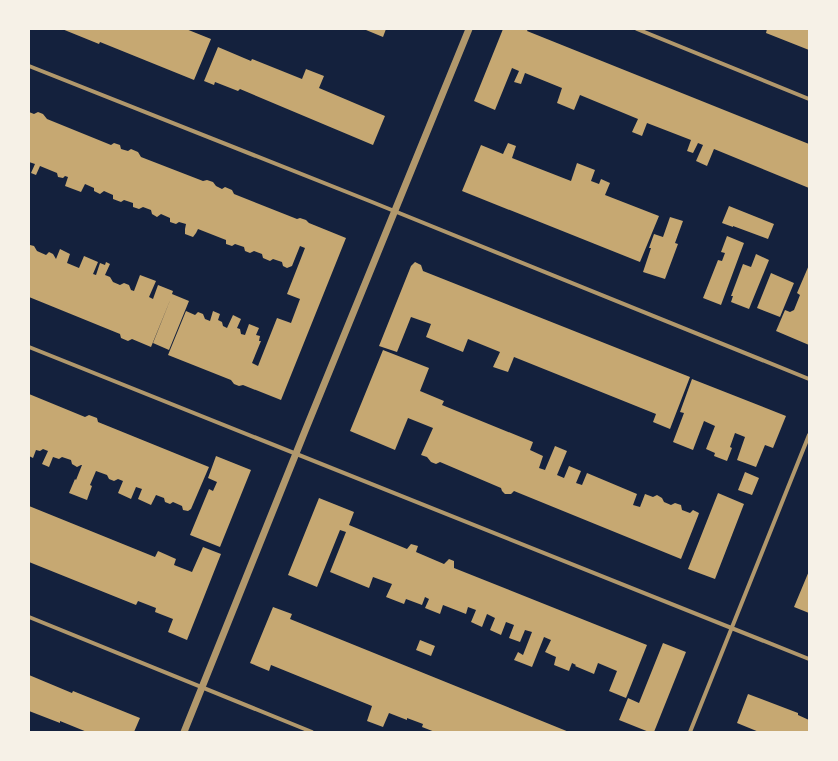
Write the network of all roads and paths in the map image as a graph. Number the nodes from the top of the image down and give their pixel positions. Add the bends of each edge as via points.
1 (468, 29) edge
2 (637, 29) edge
3 (29, 66) edge
4 (809, 99) edge
5 (395, 211) junction
6 (29, 347) edge
7 (809, 379) edge
8 (809, 434) edge
9 (296, 454) junction
10 (29, 617) edge
11 (732, 627) junction
12 (809, 659) edge
13 (203, 687) junction
14 (184, 732) edge
15 (312, 732) edge
16 (690, 732) edge

1 - 5 street
2 - 4 street
3 - 5 street
5 - 7 street
5 - 9 street
6 - 9 street
8 - 11 street
9 - 11 street
9 - 13 street
10 - 13 street
11 - 12 street
11 - 16 street
13 - 14 street
13 - 15 street

